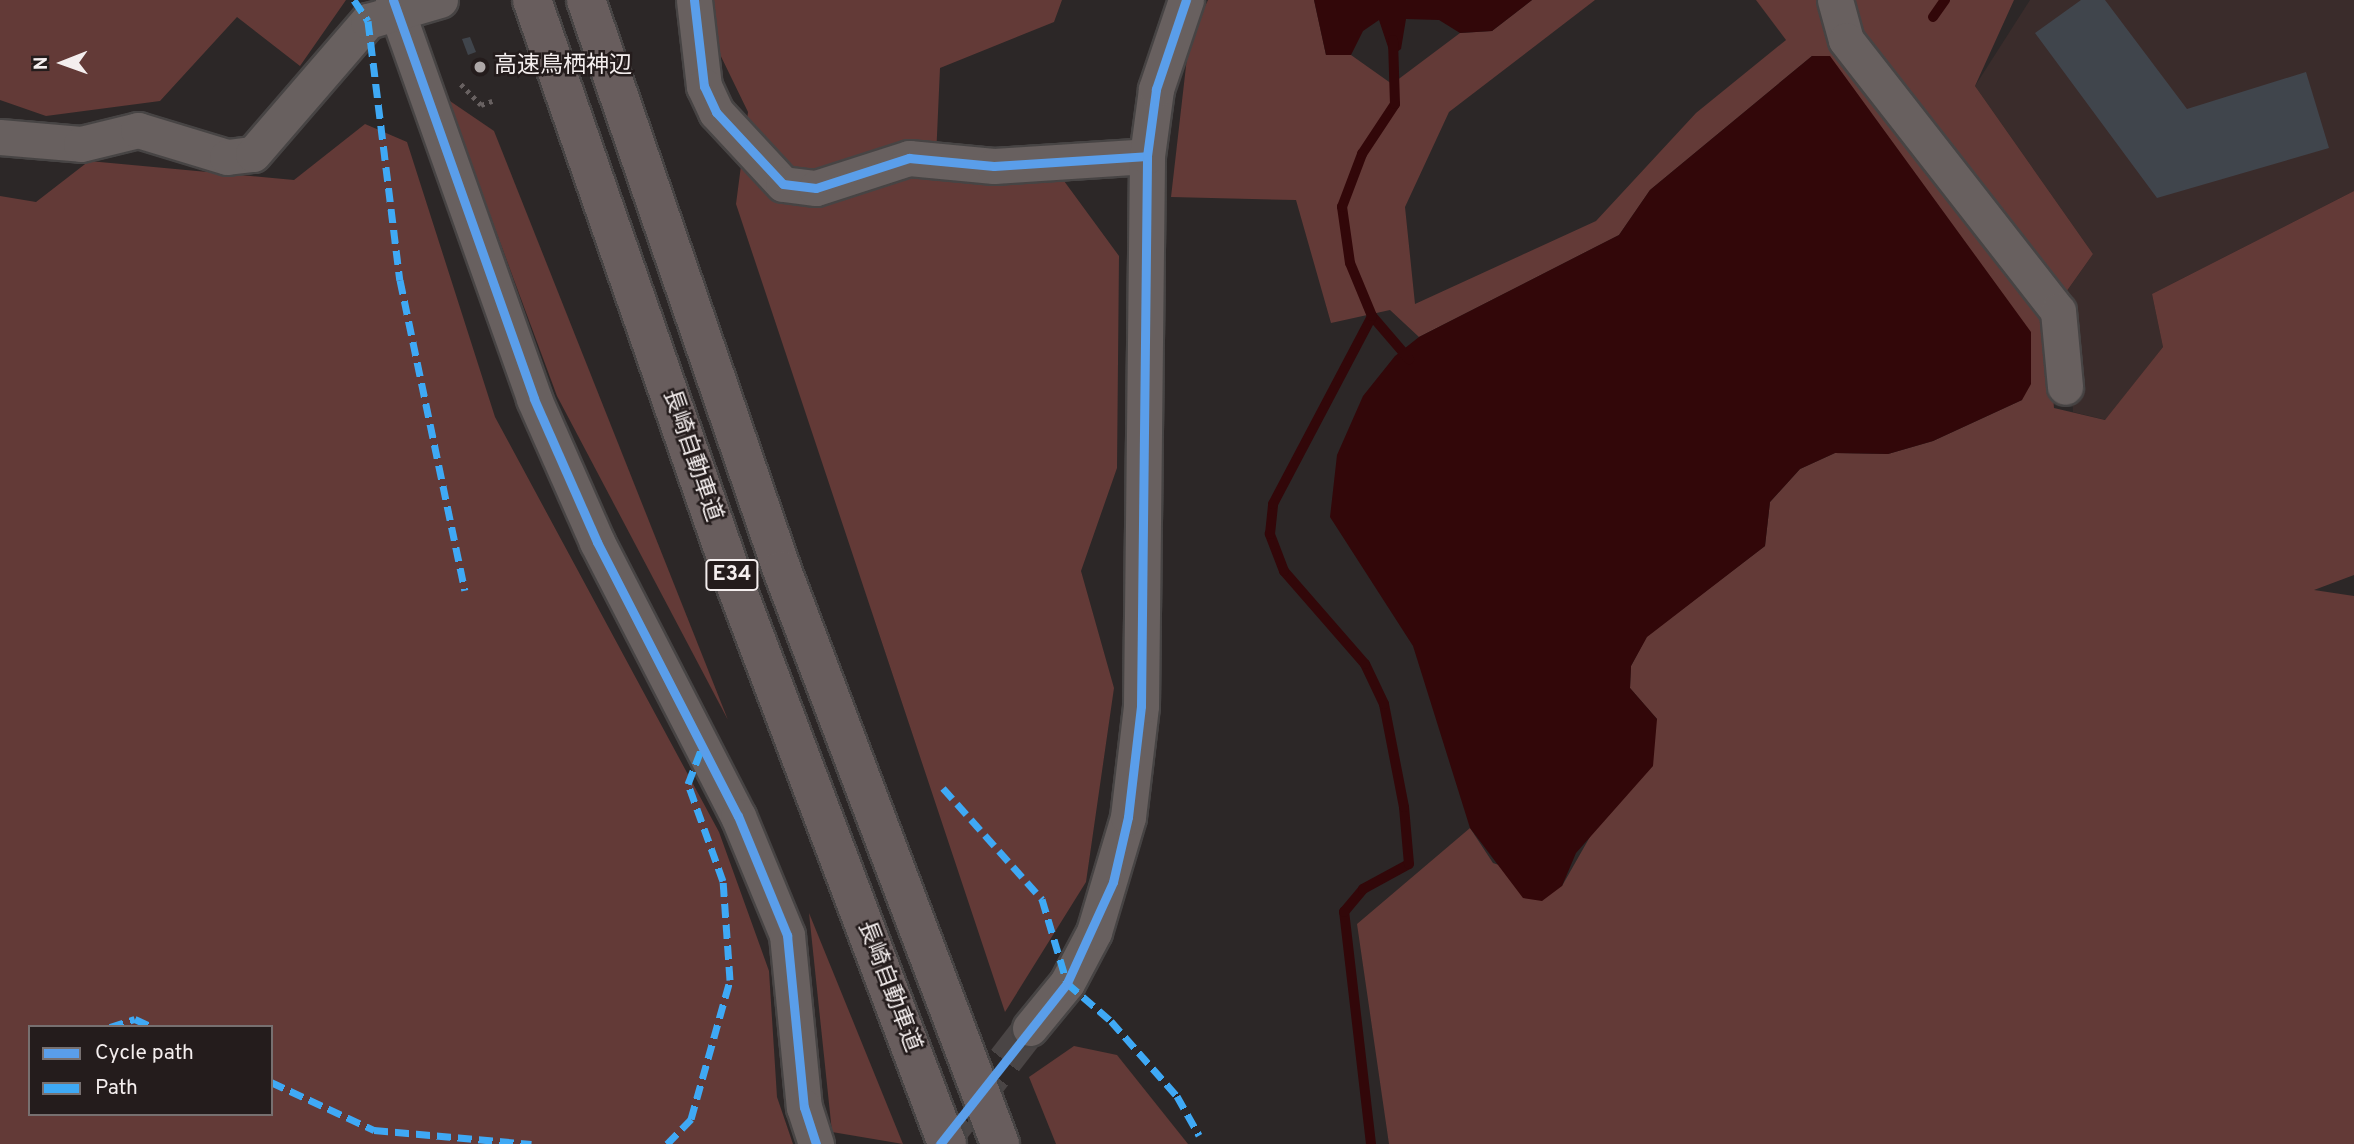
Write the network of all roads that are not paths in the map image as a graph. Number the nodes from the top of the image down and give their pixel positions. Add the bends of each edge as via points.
1 (532, 0) edge
2 (586, 0) edge
3 (694, 0) edge
4 (1186, 0) edge
5 (1835, 0) edge
6 (414, 5) edge
7 (0, 137) edge
8 (1147, 156) junction
9 (2065, 387) dead end
10 (1030, 1028) tunnel mouth
11 (816, 1144) edge
12 (947, 1144) edge
13 (1000, 1144) edge

1 - 12 highway, 長崎自動車道 / E34 via 737,589
2 - 13 highway, E34 via 782,570
3 - 8 street via 704,86 716,112 783,184 816,188 909,158 994,166
4 - 8 street via 1156,89
5 - 9 street via 1846,40 2058,311
6 - 7 street via 368,21 253,155 227,157 138,130 81,144
6 - 11 street via 534,399 597,542 738,816 787,935 804,1107
8 - 10 street via 1141,706 1128,817 1094,932 1067,983

